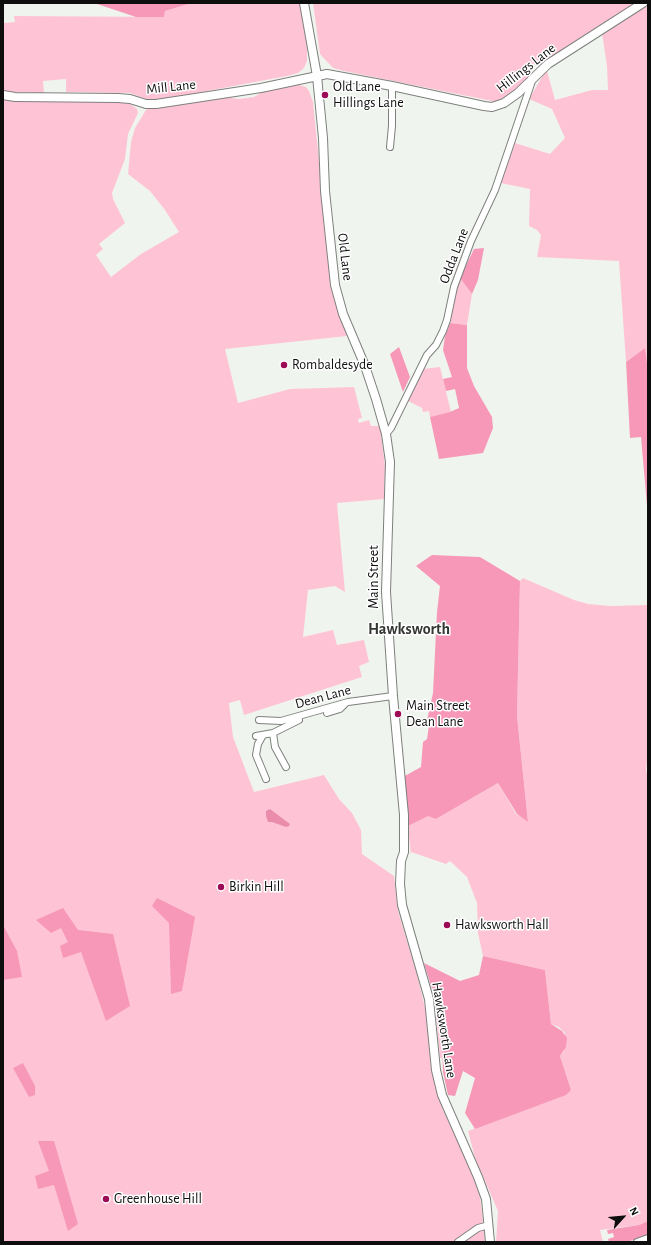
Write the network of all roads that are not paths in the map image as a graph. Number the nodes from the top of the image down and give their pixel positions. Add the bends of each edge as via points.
1 (304, 3) edge
2 (643, 3) edge
3 (317, 76) junction
4 (532, 79) junction
5 (392, 86) junction
6 (3, 95) edge
7 (390, 147) dead end
8 (386, 434) junction
9 (393, 696) junction
10 (348, 702) junction
11 (259, 720) dead end
12 (273, 733) junction
13 (263, 735) junction
14 (256, 736) dead end
15 (286, 767) dead end
16 (266, 779) dead end
17 (404, 815) joint
18 (489, 1225) junction
19 (458, 1242) edge
20 (490, 1242) edge

1 - 3 street, Old Lane
2 - 4 street, Hillings Lane via 548,64
3 - 5 street, Hillings Lane via 336,75
3 - 6 street, Mill Lane via 261,88 156,104 118,98
3 - 8 street, Old Lane via 335,285
4 - 5 street, Hillings Lane via 504,104 492,106
4 - 8 street, Odda Lane via 495,190 456,281 443,331
5 - 7 street
8 - 9 street, Main Street via 390,462 386,592
9 - 10 street, Dean Lane
9 - 17 street, Main Street
10 - 11 street, Dean Lane via 281,722
10 - 12 street via 340,709 294,721
12 - 13 street
12 - 15 street via 275,747
13 - 14 street
13 - 16 street via 256,755
17 - 18 street, Hawksworth Lane via 404,852 400,884 402,904 429,999 436,1070 442,1095 486,1199
18 - 19 street via 478,1228
18 - 20 street, Hawksworth Lane

